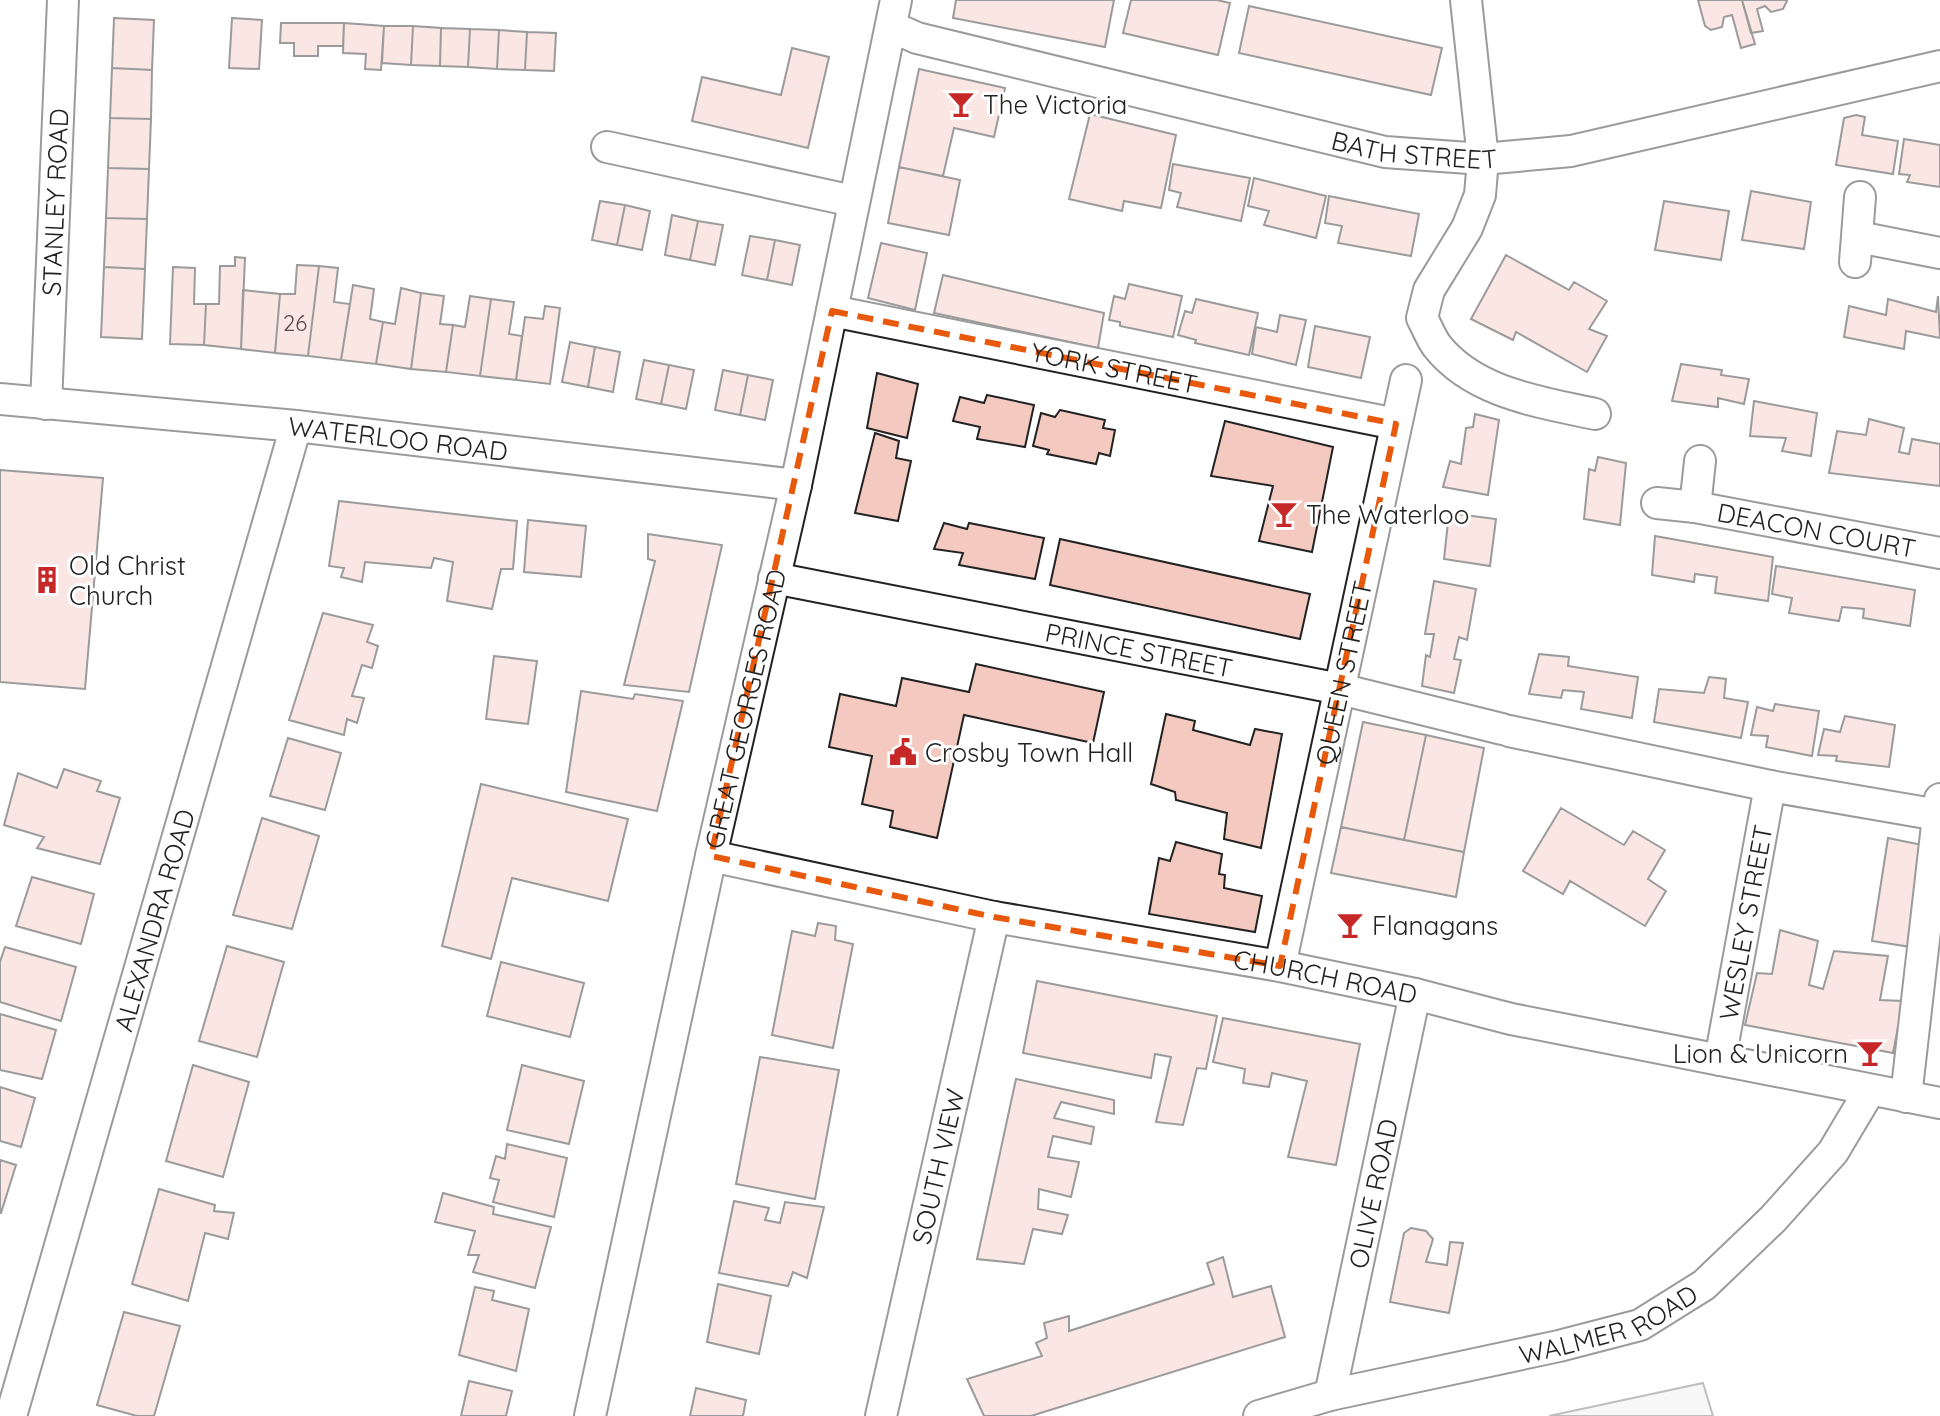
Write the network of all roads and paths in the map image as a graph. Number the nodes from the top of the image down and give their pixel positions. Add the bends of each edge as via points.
1 (63, 0) edge
2 (1466, 0) edge
3 (894, 14) edge
4 (1940, 66) edge
5 (607, 147) dead end
6 (1483, 159) junction
7 (1860, 197) dead end
8 (853, 201) junction
9 (1940, 253) edge
10 (832, 311) junction
11 (1406, 380) dead end
12 (0, 399) edge
13 (46, 404) junction
14 (1595, 414) dead end
15 (1396, 424) junction
16 (296, 426) junction
17 (1700, 461) dead end
18 (796, 485) junction
19 (1657, 503) dead end
20 (1695, 507) junction
21 (1940, 553) edge
22 (774, 578) junction
23 (1340, 689) junction
24 (1770, 786) junction
25 (1939, 807) edge
26 (711, 856) junction
27 (994, 917) junction
28 (1280, 966) junction
29 (1415, 994) junction
30 (1720, 1060) junction
31 (1870, 1090) junction
32 (1906, 1097) junction
33 (1940, 1103) edge
34 (1330, 1395) junction
35 (11, 1416) edge
36 (590, 1416) edge
37 (881, 1416) edge
38 (1259, 1416) edge

1 - 13 street, STANLEY ROAD
2 - 6 street
3 - 6 street, BATH STREET via 917,38 1385,152
3 - 8 street, GREAT GEORGES ROAD
4 - 6 street, BATH STREET via 1571,151
5 - 8 street
6 - 14 street via 1480,195 1467,228 1429,290 1422,318 1438,346 1464,370 1514,397
7 - 9 street via 1856,250
8 - 10 street, GREAT GEORGES ROAD
10 - 15 street, YORK STREET
10 - 18 street, GREAT GEORGES ROAD
11 - 15 street, QUEEN STREET
12 - 13 street, WATERLOO ROAD
13 - 16 street, WATERLOO ROAD
15 - 23 street, QUEEN STREET
16 - 18 street, WATERLOO ROAD
16 - 35 street, ALEXANDRA ROAD
17 - 20 street, DEACON COURT
18 - 22 street, GREAT GEORGES ROAD
19 - 20 street, DEACON COURT
20 - 21 street, DEACON COURT
22 - 23 street, PRINCE STREET
22 - 26 street, GREAT GEORGES ROAD
23 - 24 street, PRINCE STREET
23 - 28 street, QUEEN STREET
24 - 25 street
24 - 30 street, WESLEY STREET
25 - 32 street
26 - 27 street, CHURCH ROAD
26 - 36 street, GREAT GEORGES ROAD
27 - 28 street, CHURCH ROAD
27 - 37 street, SOUTH VIEW
28 - 29 street, CHURCH ROAD
29 - 30 street, CHURCH ROAD via 1511,1019
29 - 34 street, OLIVE ROAD
30 - 31 street, CHURCH ROAD
31 - 32 street, CHURCH ROAD
31 - 34 street, WALMER ROAD via 1833,1152 1773,1219 1704,1285 1640,1325
32 - 33 street, CHURCH ROAD
34 - 38 street, WALMER ROAD

